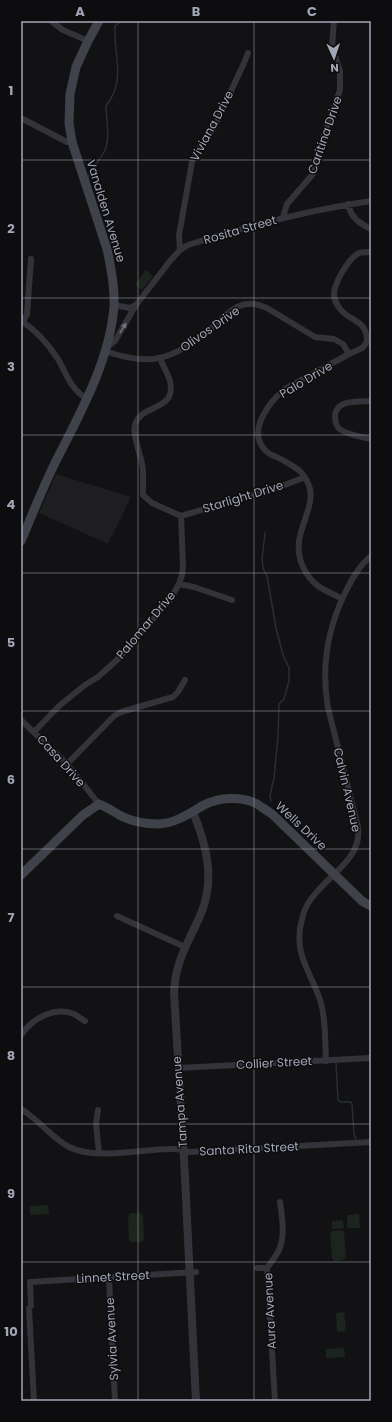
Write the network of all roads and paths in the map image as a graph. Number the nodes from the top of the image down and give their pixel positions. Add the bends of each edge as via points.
1 (51, 21) edge
2 (99, 21) edge
3 (334, 21) edge
4 (88, 41) junction
5 (248, 53) dead end
6 (21, 118) edge
7 (72, 142) junction
8 (371, 201) edge
9 (348, 204) junction
10 (283, 217) junction
11 (371, 229) edge
12 (180, 250) junction
13 (371, 252) edge
14 (31, 259) dead end
15 (114, 305) junction
16 (136, 305) junction
17 (22, 321) edge
18 (369, 344) edge
19 (106, 350) junction
20 (349, 354) junction
21 (160, 358) junction
22 (86, 398) junction
23 (371, 401) edge
24 (371, 439) edge
25 (305, 477) junction
26 (181, 516) junction
27 (21, 541) edge
28 (371, 556) edge
29 (179, 584) junction
30 (342, 599) junction
31 (232, 600) dead end
32 (185, 680) dead end
33 (21, 720) edge
34 (34, 732) junction
35 (67, 764) junction
36 (99, 804) junction
37 (193, 812) junction
38 (335, 874) junction
39 (21, 875) edge
40 (371, 906) edge
41 (117, 916) dead end
42 (184, 947) junction
43 (85, 1021) dead end
44 (21, 1035) edge
45 (371, 1058) edge
46 (326, 1061) junction
47 (178, 1068) junction
48 (21, 1109) edge
49 (98, 1110) dead end
50 (371, 1142) edge
51 (183, 1151) junction
52 (99, 1153) junction
53 (280, 1202) dead end
54 (257, 1268) dead end
55 (268, 1268) junction
56 (193, 1272) junction
57 (109, 1278) junction
58 (34, 1401) edge
59 (116, 1401) edge
60 (196, 1401) edge
61 (275, 1401) edge

1 - 4 street via 63,30
2 - 4 main road, Vanalden Avenue
3 - 10 street, Caritina Drive via 332,47 340,71 340,90 313,174 287,204
4 - 7 main road, Vanalden Avenue via 76,67 71,92 69,123
5 - 12 street, Viviana Drive via 213,130 192,162 180,235
6 - 7 street via 67,142
7 - 15 main road, Vanalden Avenue via 107,249
8 - 9 street, Rosita Street
9 - 10 street, Rosita Street
9 - 11 street via 351,215
10 - 12 street, Rosita Street via 188,245
12 - 16 street, Rosita Street
13 - 18 street, Palo Drive via 359,253 350,259 334,295 338,308 366,331
14 - 17 street via 27,314
15 - 16 street via 130,308
15 - 19 main road, Vanalden Avenue
19 -> 16 street, Rosita Street via 114,342
17 - 22 street via 49,347 74,389
18 - 20 street, Palo Drive
19 - 21 street, Olivos Drive via 126,357 147,360
19 - 22 main road, Vanalden Avenue
20 - 21 street, Olivos Drive via 343,344 334,339 315,337 267,308 249,304 230,312 185,348
20 - 25 street, Palo Drive via 285,389 260,422 259,436 266,452 298,467
21 - 26 street via 170,382 168,398 159,406 139,416 133,432 143,470 143,495 152,503
22 - 27 main road, Vanalden Avenue
23 - 24 street via 340,405 335,414 337,425 343,431
25 - 26 street, Starlight Drive
25 - 30 street, Palo Drive via 311,498 298,543 300,560 307,575 318,586
26 - 29 street, Palomar Drive via 183,566
28 - 30 street, Calvin Avenue via 364,561 353,577
29 - 31 street
29 - 34 street, Palomar Drive via 169,600 117,660 59,706
30 - 38 street, Calvin Avenue via 331,627 326,650 324,690 359,834 353,853
32 - 35 street via 173,697 126,710 114,716
33 - 34 street, Casa Drive
34 - 35 street, Casa Drive
35 - 36 street, Casa Drive
36 - 37 main road, Wells Drive via 123,817 146,824 174,821
36 - 39 main road via 83,815
37 - 38 main road, Wells Drive via 216,800 245,799 272,814
37 - 42 street, Tampa Avenue via 206,848 209,876 202,912
38 - 40 main road, Wells Drive via 362,901
38 - 46 street, Calvin Avenue via 308,903 299,937 305,969 313,983 324,1016
41 - 42 street
42 - 47 street, Tampa Avenue via 176,973 174,992
43 - 44 street via 74,1014 54,1013 40,1017 27,1026
45 - 46 street, Collier Street
46 - 47 street, Collier Street
47 - 51 street, Tampa Avenue
48 - 52 street, Santa Rita Street via 68,1146 83,1152
49 - 52 street via 96,1124
50 - 51 street, Santa Rita Street
51 - 52 street, Santa Rita Street via 176,1149
51 - 56 street, Tampa Avenue
53 - 55 street, Aura Avenue via 282,1241
54 - 55 street
55 - 61 street, Aura Avenue
56 - 57 street, Linnet Street
56 - 60 street, Tampa Avenue
57 - 58 street, Linnet Street via 30,1282
57 - 59 street, Sylvia Avenue

